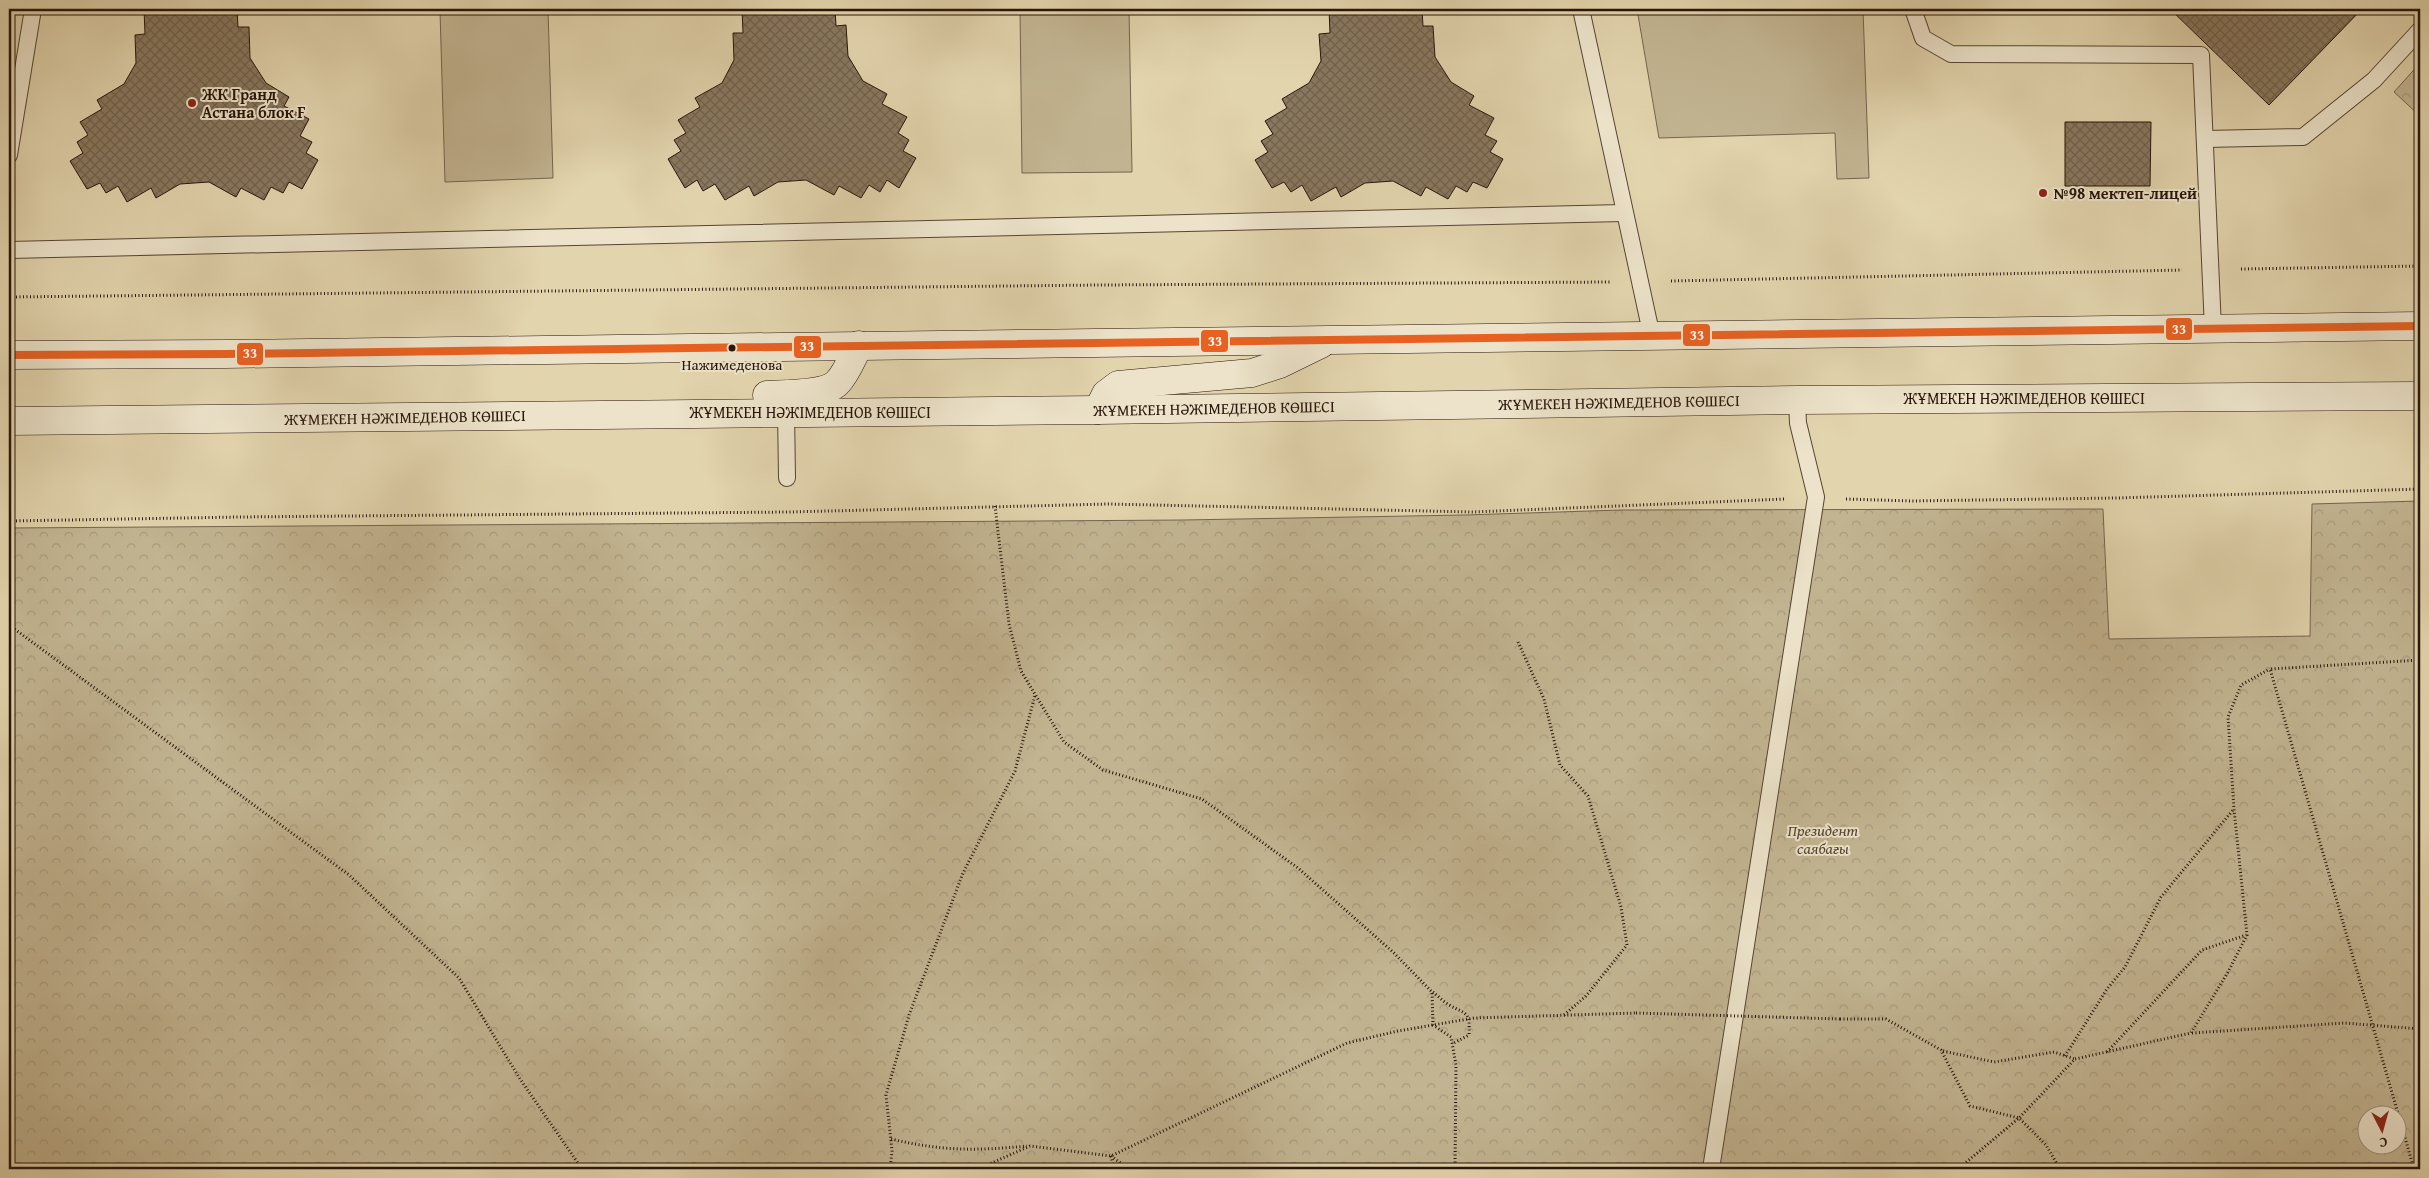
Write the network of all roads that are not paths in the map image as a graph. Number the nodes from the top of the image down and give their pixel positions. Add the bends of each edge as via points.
1 (33, 9) edge
2 (1581, 9) edge
3 (1913, 9) edge
4 (2420, 30) edge
5 (2205, 139) junction
6 (9, 155) edge
7 (1624, 213) junction
8 (9, 250) edge
9 (2420, 326) edge
10 (2212, 329) junction
11 (1652, 337) junction
12 (1327, 341) junction
13 (859, 345) junction
14 (9, 355) edge
15 (2420, 396) edge
16 (1797, 400) junction
17 (1098, 410) junction
18 (786, 411) junction
19 (658, 413) junction
20 (9, 421) edge
21 (787, 478) dead end
22 (1711, 1169) edge

1 - 6 lane
2 - 7 lane
3 - 5 lane via 1923,38 1951,54 2201,55
4 - 5 lane via 2374,80 2304,137
5 - 10 lane
7 - 8 lane
7 - 11 lane
9 - 10 main road
10 - 11 main road
11 - 12 main road
12 - 13 main road
12 - 17 main road via 1280,364 1252,373 1118,385 1106,394
13 - 14 main road
13 - 19 main road via 836,385 817,391 710,400
15 - 16 main road, ЖҰМЕКЕН НӘЖІМЕДЕНОВ КӨШЕСІ
16 - 17 main road, ЖҰМЕКЕН НӘЖІМЕДЕНОВ КӨШЕСІ
16 - 22 lane via 1798,423 1816,498
17 - 18 main road, ЖҰМЕКЕН НӘЖІМЕДЕНОВ КӨШЕСІ
18 - 19 main road, ЖҰМЕКЕН НӘЖІМЕДЕНОВ КӨШЕСІ
18 - 21 lane
19 - 20 main road, ЖҰМЕКЕН НӘЖІМЕДЕНОВ КӨШЕСІ

